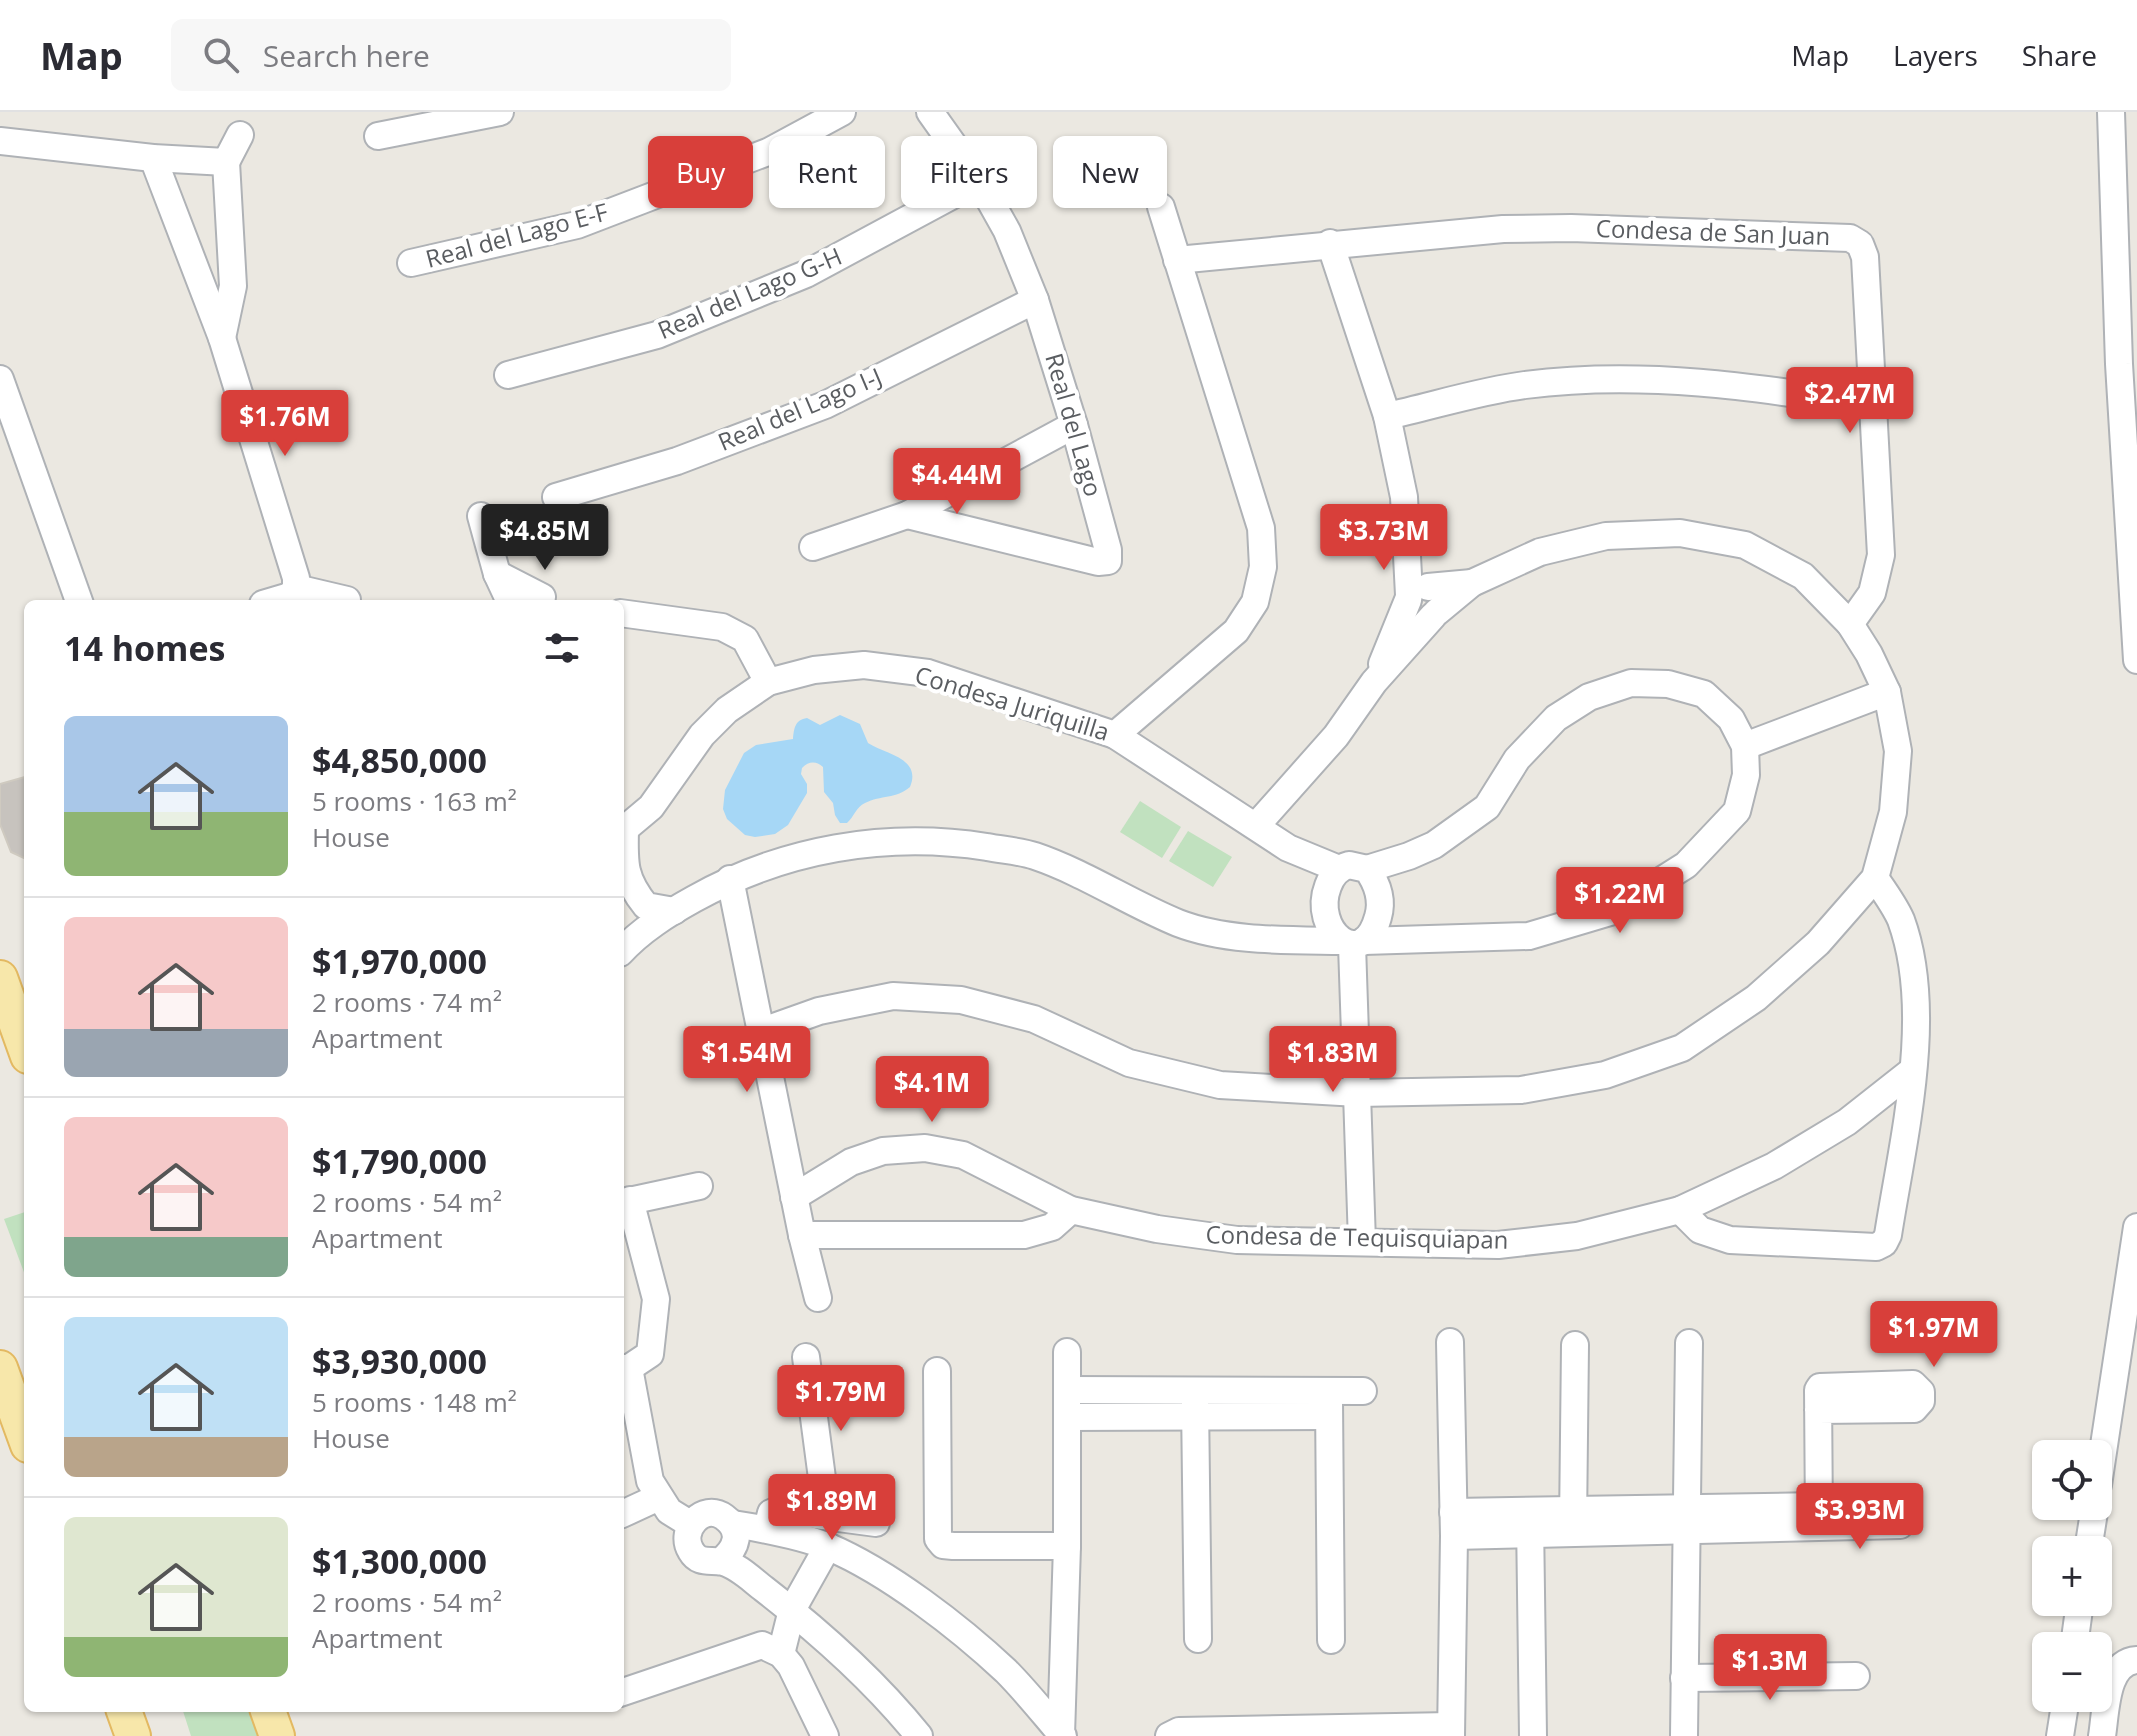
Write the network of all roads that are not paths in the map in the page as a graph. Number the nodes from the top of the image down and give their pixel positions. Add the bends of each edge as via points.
1 (500, 112) edge
2 (842, 112) edge
3 (930, 112) edge
4 (2111, 112) edge
5 (240, 135) dead end
6 (378, 136) dead end
7 (947, 136) edge
8 (0, 141) edge
9 (153, 158) junction
10 (226, 162) junction
11 (929, 208) edge
12 (994, 208) edge
13 (1161, 208) edge
14 (1330, 243) junction
15 (1177, 260) junction
16 (411, 263) dead end
17 (1035, 300) junction
18 (222, 338) junction
19 (2128, 364) edge
20 (508, 375) dead end
21 (0, 379) edge
22 (1873, 405) junction
23 (1387, 416) junction
24 (1074, 425) junction
25 (556, 497) dead end
26 (907, 515) junction
27 (481, 516) dead end
28 (813, 547) dead end
29 (497, 574) junction
30 (296, 588) junction
31 (2135, 598) edge
32 (1423, 599) junction
33 (79, 600) edge
34 (276, 600) edge
35 (347, 600) dead end
36 (509, 600) edge
37 (542, 600) edge
38 (624, 614) edge
39 (1850, 624) junction
40 (2136, 625) edge
41 (2137, 660) edge
42 (768, 682) junction
43 (1887, 692) junction
44 (1115, 735) junction
45 (1745, 746) junction
46 (1256, 826) junction
47 (624, 830) edge
48 (624, 863) edge
49 (1339, 869) junction
50 (1367, 869) junction
51 (1875, 878) junction
52 (730, 879) junction
53 (624, 902) edge
54 (674, 911) junction
55 (1352, 942) junction
56 (626, 946) edge
57 (13, 998) edge
58 (760, 1032) junction
59 (24, 1041) edge
60 (1913, 1070) junction
61 (1358, 1093) junction
62 (699, 1186) dead end
63 (794, 1197) junction
64 (625, 1202) edge
65 (1071, 1210) junction
66 (1680, 1210) junction
67 (2137, 1227) edge
68 (802, 1235) junction
69 (1362, 1242) junction
70 (2132, 1294) edge
71 (818, 1298) dead end
72 (2129, 1331) edge
73 (1450, 1342) dead end
74 (1689, 1343) dead end
75 (1575, 1345) dead end
76 (1067, 1352) dead end
77 (806, 1357) dead end
78 (0, 1368) edge
79 (625, 1368) edge
80 (937, 1371) dead end
81 (1068, 1390) junction
82 (1195, 1390) junction
83 (1363, 1391) dead end
84 (1329, 1403) junction
85 (1818, 1410) dead end
86 (1067, 1417) junction
87 (1195, 1417) junction
88 (24, 1434) edge
89 (2107, 1440) edge
90 (659, 1497) junction
91 (624, 1513) edge
92 (827, 1516) junction
93 (1819, 1517) junction
94 (1685, 1518) junction
95 (1530, 1522) junction
96 (1573, 1522) junction
97 (876, 1523) dead end
98 (690, 1524) junction
99 (733, 1524) junction
100 (1454, 1524) junction
101 (1900, 1525) dead end
102 (767, 1529) junction
103 (828, 1546) junction
104 (1067, 1546) junction
105 (721, 1561) junction
106 (792, 1610) junction
107 (1198, 1639) dead end
108 (1331, 1640) dead end
109 (781, 1654) junction
110 (2137, 1660) edge
111 (2112, 1674) edge
112 (1856, 1676) dead end
113 (1684, 1678) junction
114 (624, 1692) edge
115 (124, 1712) edge
116 (268, 1712) edge
117 (2064, 1712) edge
118 (2103, 1712) edge
119 (1451, 1731) edge
120 (1176, 1734) edge
121 (1062, 1735) edge
122 (133, 1736) edge
123 (277, 1736) edge
124 (825, 1736) edge
125 (919, 1736) edge
126 (1533, 1736) edge
127 (1684, 1736) edge
128 (2060, 1736) edge
129 (2102, 1736) edge

1 - 6 street
2 - 16 street, Real del Lago E-F via 770,151 577,225
3 - 7 street, Real del Lago
4 - 19 street
5 - 10 street
8 - 9 street
9 - 10 street
9 - 18 street
10 - 18 street via 233,286
11 - 20 street, Real del Lago G-H via 806,274 657,335
12 - 17 street, Real del Lago
13 - 15 street
14 - 15 street, Condesa de San Juan
14 - 22 street, Condesa de San Juan via 1571,228 1850,238 1860,244 1865,257
14 - 23 street
15 - 44 street via 1261,528 1263,567 1255,602 1236,631
17 - 24 street, Real del Lago
17 - 25 street, Real del Lago I-J via 825,405 677,461
18 - 30 street
19 - 31 street
21 - 33 street
22 - 23 street via 1749,386 1641,378 1524,385
22 - 39 street, Condesa de San Juan via 1881,555 1872,593
23 - 32 street via 1404,497 1408,549
24 - 26 street
24 - 26 street, Real del Lago via 1108,561
26 - 28 street
27 - 29 street
29 - 36 street
29 - 37 street
30 - 34 street
30 - 35 street
31 - 40 street
32 - 39 street via 1540,552 1606,536 1680,533 1745,545 1803,576
32 - 46 street via 1336,736
38 - 42 street via 722,627 745,639
39 - 43 street
40 - 41 street
42 - 44 street, Condesa Juriquilla via 864,665 928,673
42 - 47 street, Condesa Juriquilla via 702,735 651,807
43 - 45 street
43 - 51 street via 1898,751 1893,812
44 - 46 street, Condesa Juriquilla
45 - 50 street, Condesa Juriquilla via 1731,719 1704,694 1668,684 1631,683 1589,697 1556,718 1517,759 1487,807 1434,845
45 - 55 street via 1746,775 1737,811 1686,865 1613,911 1529,936
46 - 49 street, Condesa Juriquilla via 1288,848
48 - 54 street via 630,887 646,906
49 - 50 street, Condesa Juriquilla
49 - 55 street via 1329,881 1324,904 1331,930
50 - 55 street via 1378,889 1380,910 1371,933
51 - 60 street via 1900,918 1911,963
51 - 61 street via 1818,943 1756,998 1682,1048 1605,1075 1521,1090
52 - 54 street
52 - 55 street via 809,852 881,842 956,842 1032,855 1180,924 1253,939
52 - 58 street
53 - 56 street
54 - 56 street
55 - 61 street
57 - 59 main road
58 - 61 street via 819,1011 893,996 961,1000 1034,1019 1129,1063 1220,1085
58 - 63 street
60 - 66 street, Condesa de Tequisquiapan via 1847,1122 1774,1166
60 - 66 street via 1884,1243 1876,1247 1730,1240 1700,1230
61 - 69 street
62 - 64 street
63 - 65 street, Condesa de Tequisquiapan via 851,1162 883,1151 925,1148 963,1155
63 - 68 street
64 - 79 street via 656,1299 650,1354
65 - 68 street via 1052,1227 1024,1235
65 - 69 street, Condesa de Tequisquiapan via 1237,1240
66 - 69 street, Condesa de Tequisquiapan via 1577,1236 1498,1245
67 - 70 street
68 - 71 street
70 - 72 street
72 - 89 street
73 - 100 street
74 - 94 street
75 - 96 street
76 - 81 street
77 - 92 street
78 - 88 main road
79 - 90 street via 650,1481
80 - 104 street via 938,1539 953,1546
81 - 82 street
81 - 86 street
82 - 84 street
82 - 87 street
83 - 84 street
84 - 87 street
84 - 108 street
85 - 93 street
86 - 87 street
86 - 104 street
87 - 107 street
90 - 91 street
90 - 98 street
92 - 97 street
92 - 102 street via 778,1510 771,1513
93 - 94 street
93 - 101 street
94 - 96 street
94 - 113 street
95 - 96 street
95 - 100 street
95 - 126 street
98 - 99 street via 703,1514 720,1514
98 - 105 street via 686,1537 691,1553 705,1562
99 - 102 street
99 - 105 street via 733,1552
100 - 119 street
102 - 103 street
103 - 106 street
103 - 121 street via 873,1569 946,1621 1006,1672
104 - 121 street
105 - 106 street
106 - 109 street
106 - 125 street via 845,1655
109 - 114 street via 762,1645
109 - 124 street
110 - 111 street
112 - 113 street
113 - 127 street
115 - 122 main road
116 - 123 main road
117 - 128 street
118 - 129 street
119 - 120 street

